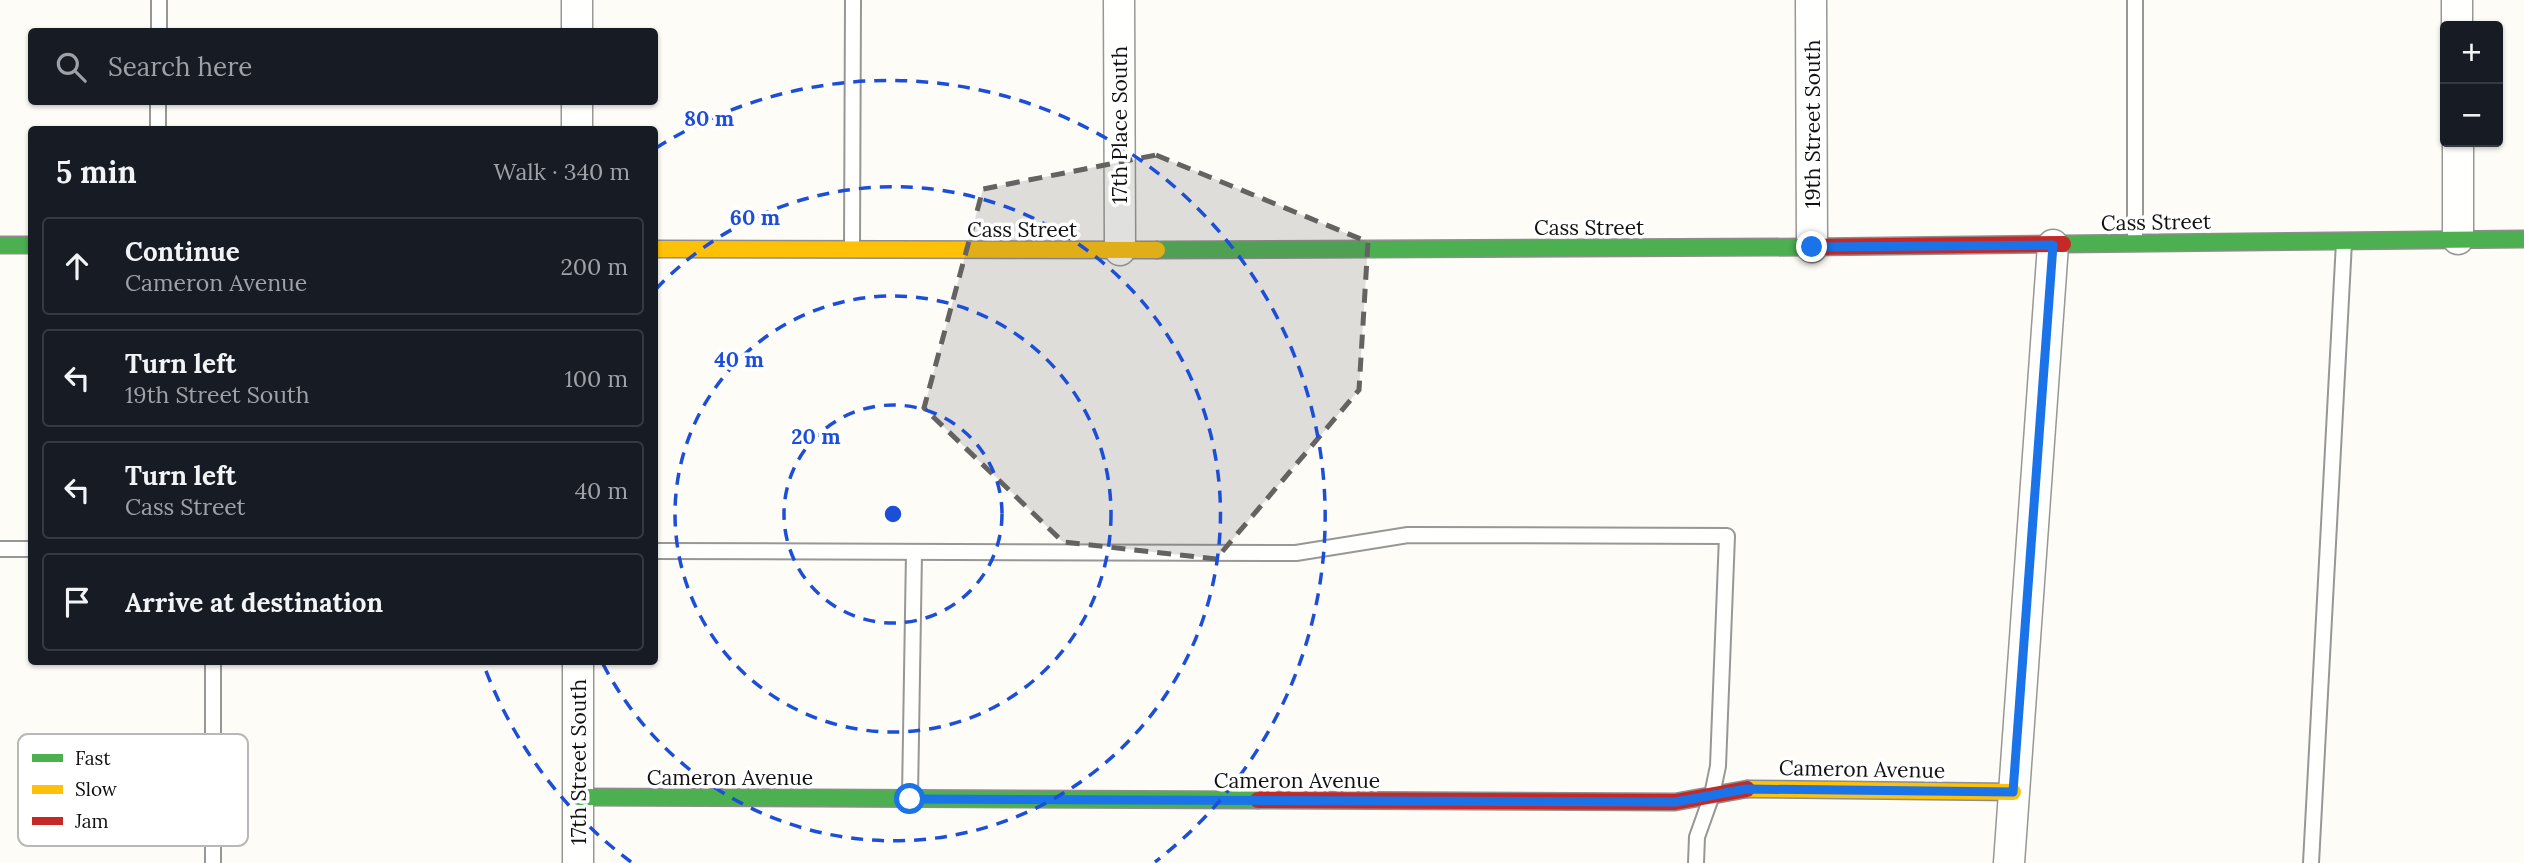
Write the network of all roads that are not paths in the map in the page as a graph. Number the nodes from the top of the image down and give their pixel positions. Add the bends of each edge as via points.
1 (159, 0) edge
2 (577, 0) edge
3 (853, 0) edge
4 (1119, 0) edge
5 (1811, 0) edge
6 (2135, 0) edge
7 (2457, 0) edge
8 (2457, 21) edge
9 (159, 28) edge
10 (577, 28) edge
11 (158, 105) edge
12 (577, 105) edge
13 (158, 126) edge
14 (577, 126) edge
15 (2458, 147) edge
16 (2458, 239) junction
17 (2524, 239) edge
18 (2344, 240) junction
19 (2135, 244) junction
20 (0, 245) edge
21 (28, 245) edge
22 (2053, 245) junction
23 (1812, 247) junction
24 (658, 248) edge
25 (852, 249) junction
26 (1120, 250) junction
27 (0, 549) edge
28 (28, 549) edge
29 (658, 551) edge
30 (914, 553) junction
31 (213, 665) edge
32 (578, 665) edge
33 (213, 734) edge
34 (2013, 792) junction
35 (1712, 794) junction
36 (579, 797) junction
37 (910, 799) junction
38 (578, 863) edge
39 (1696, 863) edge
40 (2009, 863) edge
41 (2311, 863) edge

1 - 9 lane
2 - 10 street
3 - 25 lane
4 - 26 street, 17th Place South
5 - 23 street, 19th Street South
6 - 19 lane
7 - 8 street
11 - 13 lane
12 - 14 street
15 - 16 street
16 - 17 street, Cass Street
16 - 18 street, Cass Street
18 - 19 street, Cass Street
18 - 41 lane
19 - 22 street, Cass Street
20 - 21 street
22 - 23 street, Cass Street
22 - 34 street
23 - 26 street, Cass Street
24 - 25 street, Cass Street
25 - 26 street, Cass Street
27 - 28 lane
29 - 30 lane
30 - 35 lane via 1296,553 1408,535 1727,536
30 - 37 lane
31 - 33 lane
32 - 36 street, 17th Street South
34 - 35 street, Cameron Avenue via 1746,789
34 - 40 street
35 - 37 street, Cameron Avenue via 1675,802
35 - 39 lane via 1697,837
36 - 37 street, Cameron Avenue
36 - 38 street, 17th Street South

